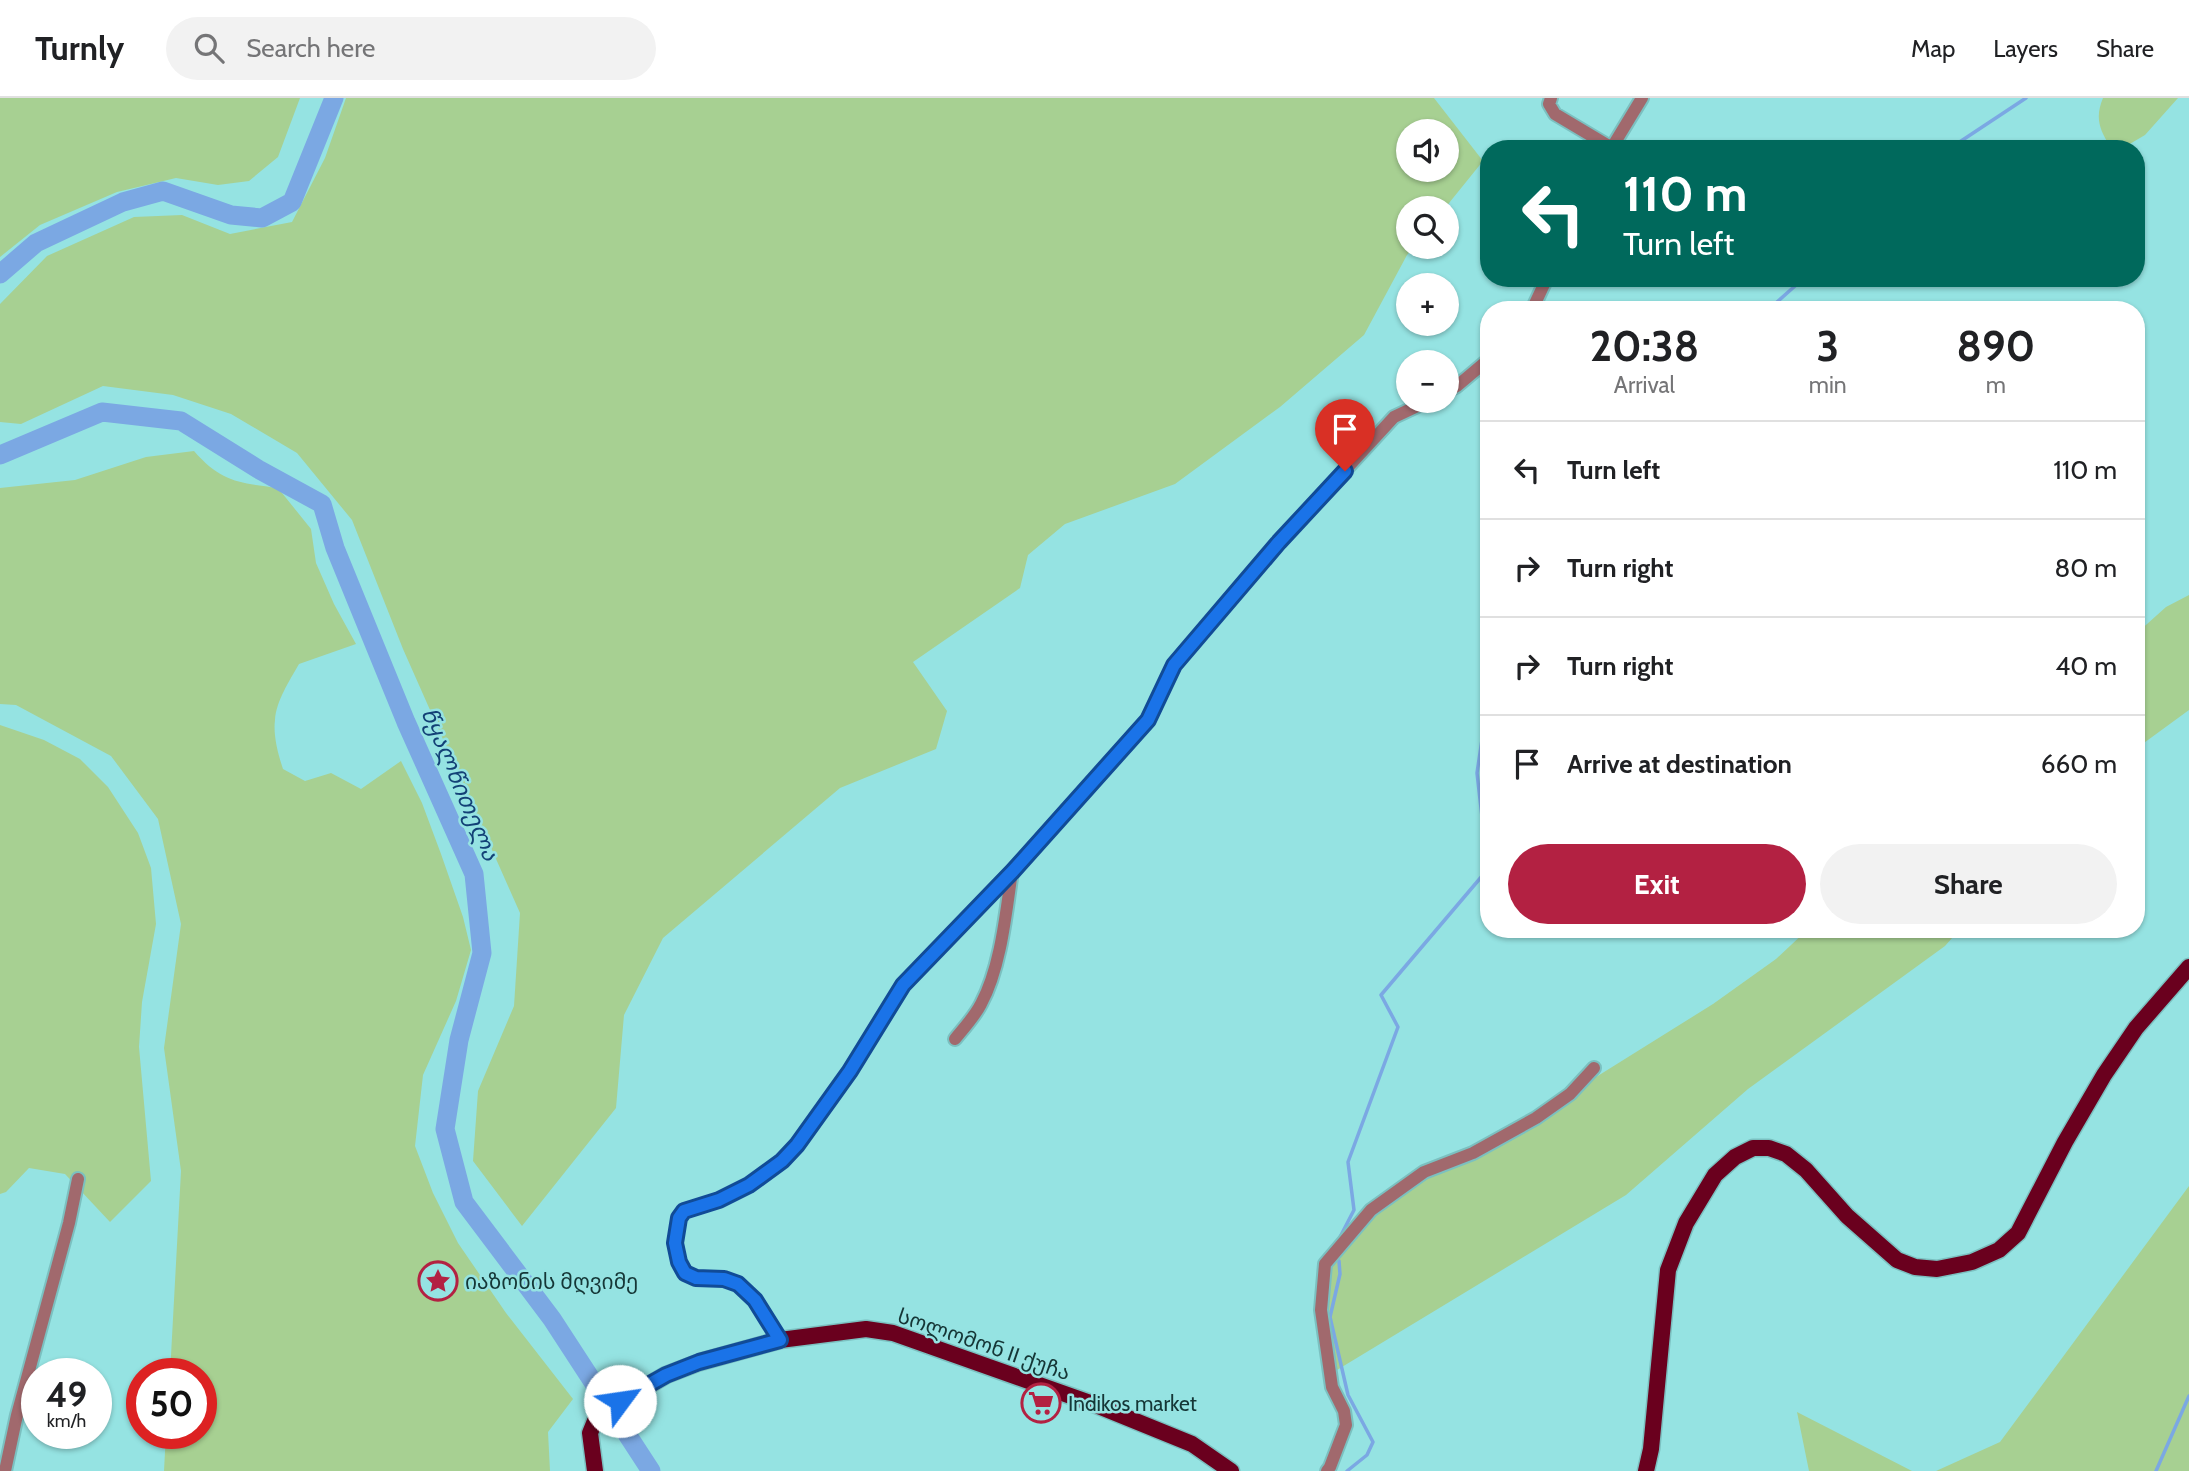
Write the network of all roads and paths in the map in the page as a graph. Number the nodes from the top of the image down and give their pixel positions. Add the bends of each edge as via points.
1 (1550, 98) edge
2 (1642, 98) edge
3 (1599, 140) edge
4 (1617, 140) edge
5 (1480, 367) edge
6 (1459, 384) edge
7 (1402, 413) edge
8 (1013, 871) junction
9 (2189, 967) edge
10 (955, 1039) dead end
11 (1594, 1068) dead end
12 (78, 1179) dead end
13 (780, 1340) junction
14 (5, 1471) edge
15 (595, 1471) edge
16 (1231, 1471) edge
17 (1327, 1471) edge
18 (1646, 1471) edge

1 - 3 street via 1555,114
2 - 4 street
5 - 6 street
7 - 8 street via 1279,542 1174,665 1148,720
8 - 10 street via 989,984 978,1009
8 - 13 street via 903,985 850,1071 782,1161 734,1194 684,1211 679,1218 675,1243 685,1273 738,1284 755,1300
9 - 18 main road via 2136,1028 2104,1075 2018,1233 1999,1250 1972,1262 1937,1269 1897,1260 1847,1216 1806,1170 1786,1154 1769,1148 1753,1148 1715,1175 1686,1223 1668,1270
11 - 17 street via 1570,1094 1536,1118 1473,1153 1424,1172 1371,1210 1325,1264 1321,1310 1332,1387 1346,1424
12 - 14 street
13 - 15 main road, სოლომონ II ქუჩა via 666,1375 597,1416 590,1433
13 - 16 main road, სოლომონ II ქუჩა via 866,1329 893,1334 1108,1409 1192,1444

